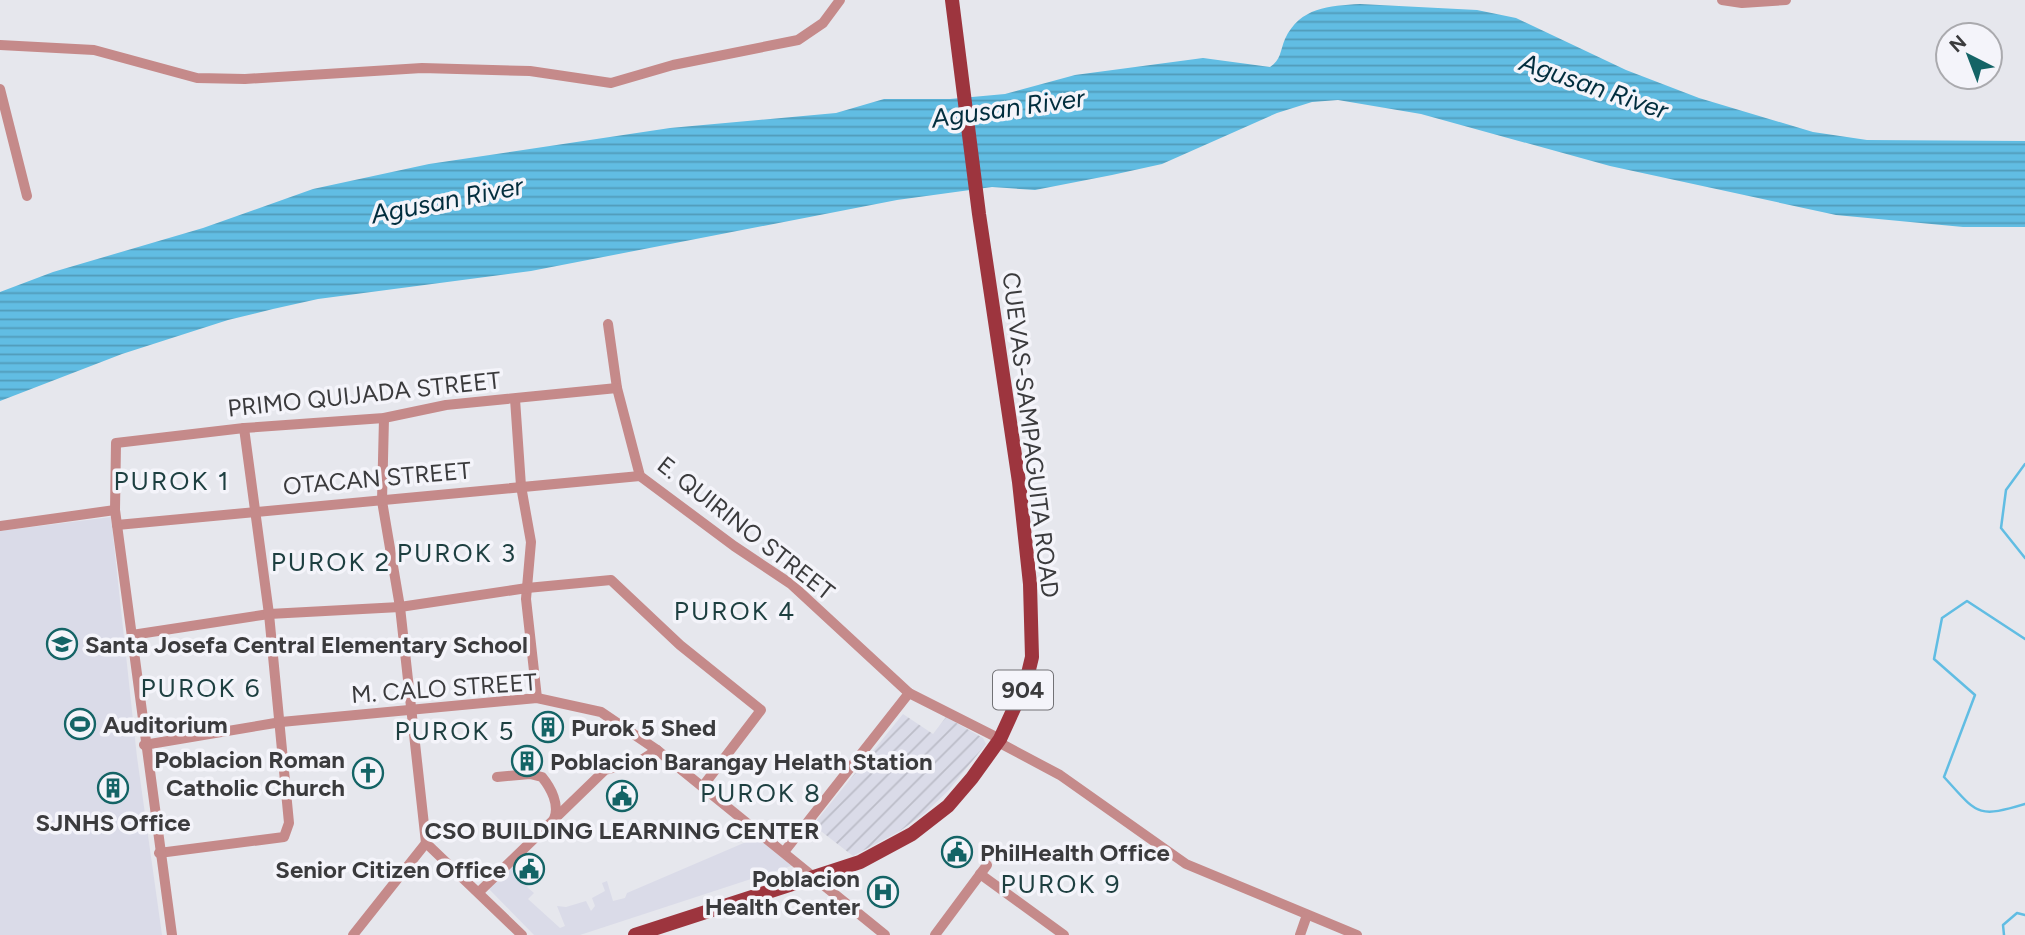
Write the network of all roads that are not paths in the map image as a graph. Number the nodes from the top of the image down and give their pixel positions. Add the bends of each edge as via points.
1 (840, 0) edge
2 (952, 0) edge
3 (1722, 0) edge
4 (1786, 0) edge
5 (0, 45) edge
6 (0, 89) edge
7 (27, 196) dead end
8 (608, 324) dead end
9 (617, 388) junction
10 (516, 399) junction
11 (384, 418) junction
12 (244, 428) junction
13 (640, 475) junction
14 (521, 486) junction
15 (382, 501) junction
16 (115, 510) junction
17 (256, 510) junction
18 (117, 525) junction
19 (0, 526) edge
20 (527, 588) junction
21 (400, 607) junction
22 (269, 614) junction
23 (132, 635) junction
24 (909, 693) junction
25 (537, 698) junction
26 (411, 709) junction
27 (281, 722) junction
28 (999, 740) junction
29 (144, 745) junction
30 (657, 750) junction
31 (497, 777) dead end
32 (703, 786) junction
33 (554, 819) junction
34 (426, 842) junction
35 (784, 852) junction
36 (159, 853) junction
37 (817, 878) junction
38 (479, 892) junction
39 (1307, 915) junction
40 (172, 935) edge
41 (353, 935) edge
42 (522, 935) edge
43 (635, 935) edge
44 (885, 935) edge
45 (935, 935) edge
46 (1064, 935) edge
47 (1300, 935) edge
48 (1356, 935) edge

1 - 5 street via 823,23 798,40 673,65 611,83 530,71 422,68 197,78 94,50
2 - 28 main road, CUEVAS-SAMPAGUITA ROAD / 904 via 1030,584 1030,668
3 - 4 street
6 - 7 street
8 - 9 street, E. QUIRINO STREET
9 - 10 street, PRIMO QUIJADA STREET
9 - 13 street, E. QUIRINO STREET
10 - 11 street, PRIMO QUIJADA STREET via 446,405
10 - 14 street
11 - 12 street, PRIMO QUIJADA STREET
11 - 15 street
12 - 16 street, PRIMO QUIJADA STREET via 116,443
12 - 17 street
13 - 14 street, OTACAN STREET
13 - 24 street, E. QUIRINO STREET via 791,584
14 - 15 street, OTACAN STREET
14 - 20 street via 531,542
15 - 17 street, OTACAN STREET
15 - 21 street
16 - 18 street
16 - 19 street
17 - 18 street, OTACAN STREET
17 - 22 street
18 - 23 street
20 - 21 street
20 - 25 street
20 - 32 street via 611,580 680,645 757,705 761,710 757,717
21 - 22 street
21 - 26 street
22 - 23 street
22 - 27 street
23 - 29 street
24 - 28 street, E. QUIRINO STREET
24 - 35 street
25 - 26 street, M. CALO STREET
25 - 30 street, M. CALO STREET via 601,712
26 - 27 street, M. CALO STREET
26 - 34 street
27 - 29 street, M. CALO STREET
27 - 36 street via 289,822 284,837
28 - 37 main road, CUEVAS-SAMPAGUITA ROAD / 904 via 964,788 926,824 876,855
28 - 39 street, E. QUIRINO STREET via 1060,775 1186,864
29 - 36 street
30 - 32 street, M. CALO STREET
30 - 33 street via 640,761 605,770
31 - 33 street via 542,777 554,800
32 - 35 street, M. CALO STREET
33 - 38 street
34 - 38 street
34 - 41 street
35 - 37 street, M. CALO STREET
36 - 40 street
37 - 43 main road, CUEVAS-SAMPAGUITA ROAD / 904
37 - 44 street, M. CALO STREET
38 - 42 street
39 - 47 street
39 - 48 street, E. QUIRINO STREET
45 - 46 street via 984,869

